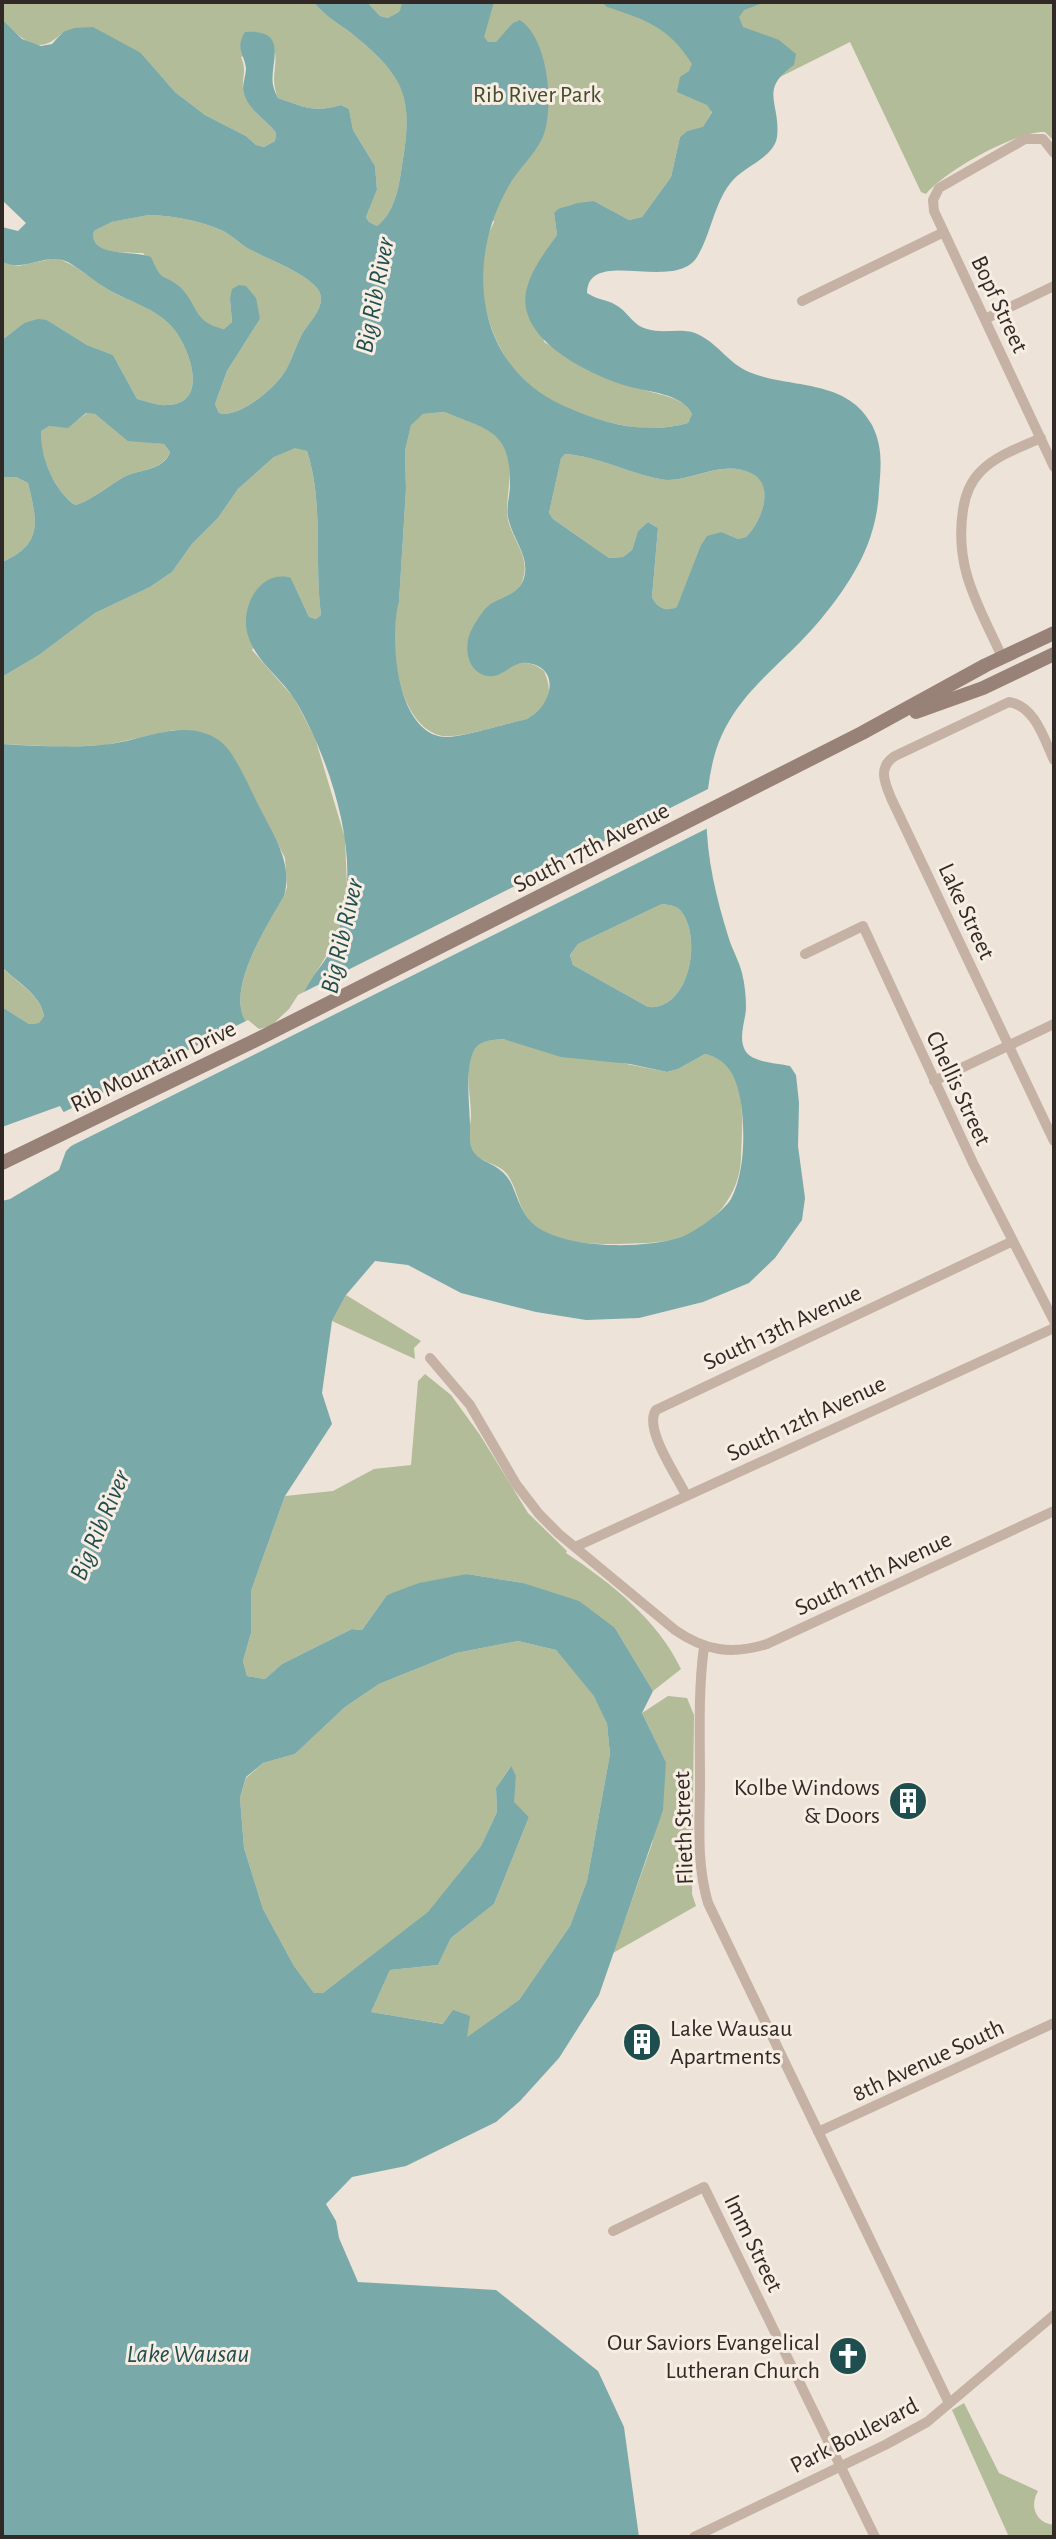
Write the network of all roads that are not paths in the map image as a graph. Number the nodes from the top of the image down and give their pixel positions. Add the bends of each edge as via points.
1 (1054, 153) edge
2 (944, 232) junction
3 (1054, 286) edge
4 (802, 301) dead end
5 (985, 319) junction
6 (1041, 438) junction
7 (1054, 467) edge
8 (1054, 633) edge
9 (1054, 654) edge
10 (1002, 657) junction
11 (878, 725) junction
12 (1054, 760) edge
13 (805, 954) dead end
14 (323, 1006) joint
15 (1054, 1024) edge
16 (1009, 1045) junction
17 (934, 1081) junction
18 (1054, 1141) edge
19 (2, 1163) edge
20 (1013, 1241) junction
21 (1054, 1321) edge
22 (1054, 1328) edge
23 (430, 1358) dead end
24 (686, 1495) junction
25 (1054, 1511) edge
26 (575, 1547) junction
27 (704, 1647) junction
28 (1054, 2023) edge
29 (818, 2132) junction
30 (613, 2231) dead end
31 (1054, 2315) edge
32 (949, 2403) junction
33 (841, 2467) junction
34 (694, 2537) edge
35 (875, 2537) edge

1 - 2 street, Bopf Street via 1047,141 1025,139 939,188 934,211
2 - 4 street
2 - 5 street, Bopf Street
3 - 5 street
5 - 6 street, Bopf Street
6 - 7 street, Bopf Street
6 - 10 street via 979,472 964,503 963,565
8 - 10 main road, South 17th Avenue
9 - 11 main road, South 17th Avenue via 983,688
10 - 11 main road, South 17th Avenue
11 - 14 main road, South 17th Avenue
12 - 16 street, Lake Street via 1033,717 1017,703 1004,704 892,758 883,777
13 - 17 street, Chellis Street via 863,926
14 - 19 main road, Rib Mountain Drive
15 - 16 street
16 - 17 street
16 - 18 street, Lake Street
17 - 20 street, Chellis Street
20 - 21 street, Chellis Street
20 - 24 street, South 13th Avenue via 656,1410 653,1431
22 - 24 street, South 12th Avenue
23 - 26 street via 470,1405 527,1499
24 - 26 street, South 12th Avenue
25 - 27 street, South 11th Avenue via 767,1644 728,1651
26 - 27 street via 675,1630
27 - 29 street, Flieth Street via 698,1826 704,1890
28 - 29 street, 8th Avenue South
29 - 32 street, Flieth Street
30 - 33 street, Imm Street via 704,2187
31 - 32 street, Park Boulevard
32 - 33 street, Park Boulevard via 912,2431
33 - 34 street, Park Boulevard
33 - 35 street, Imm Street

